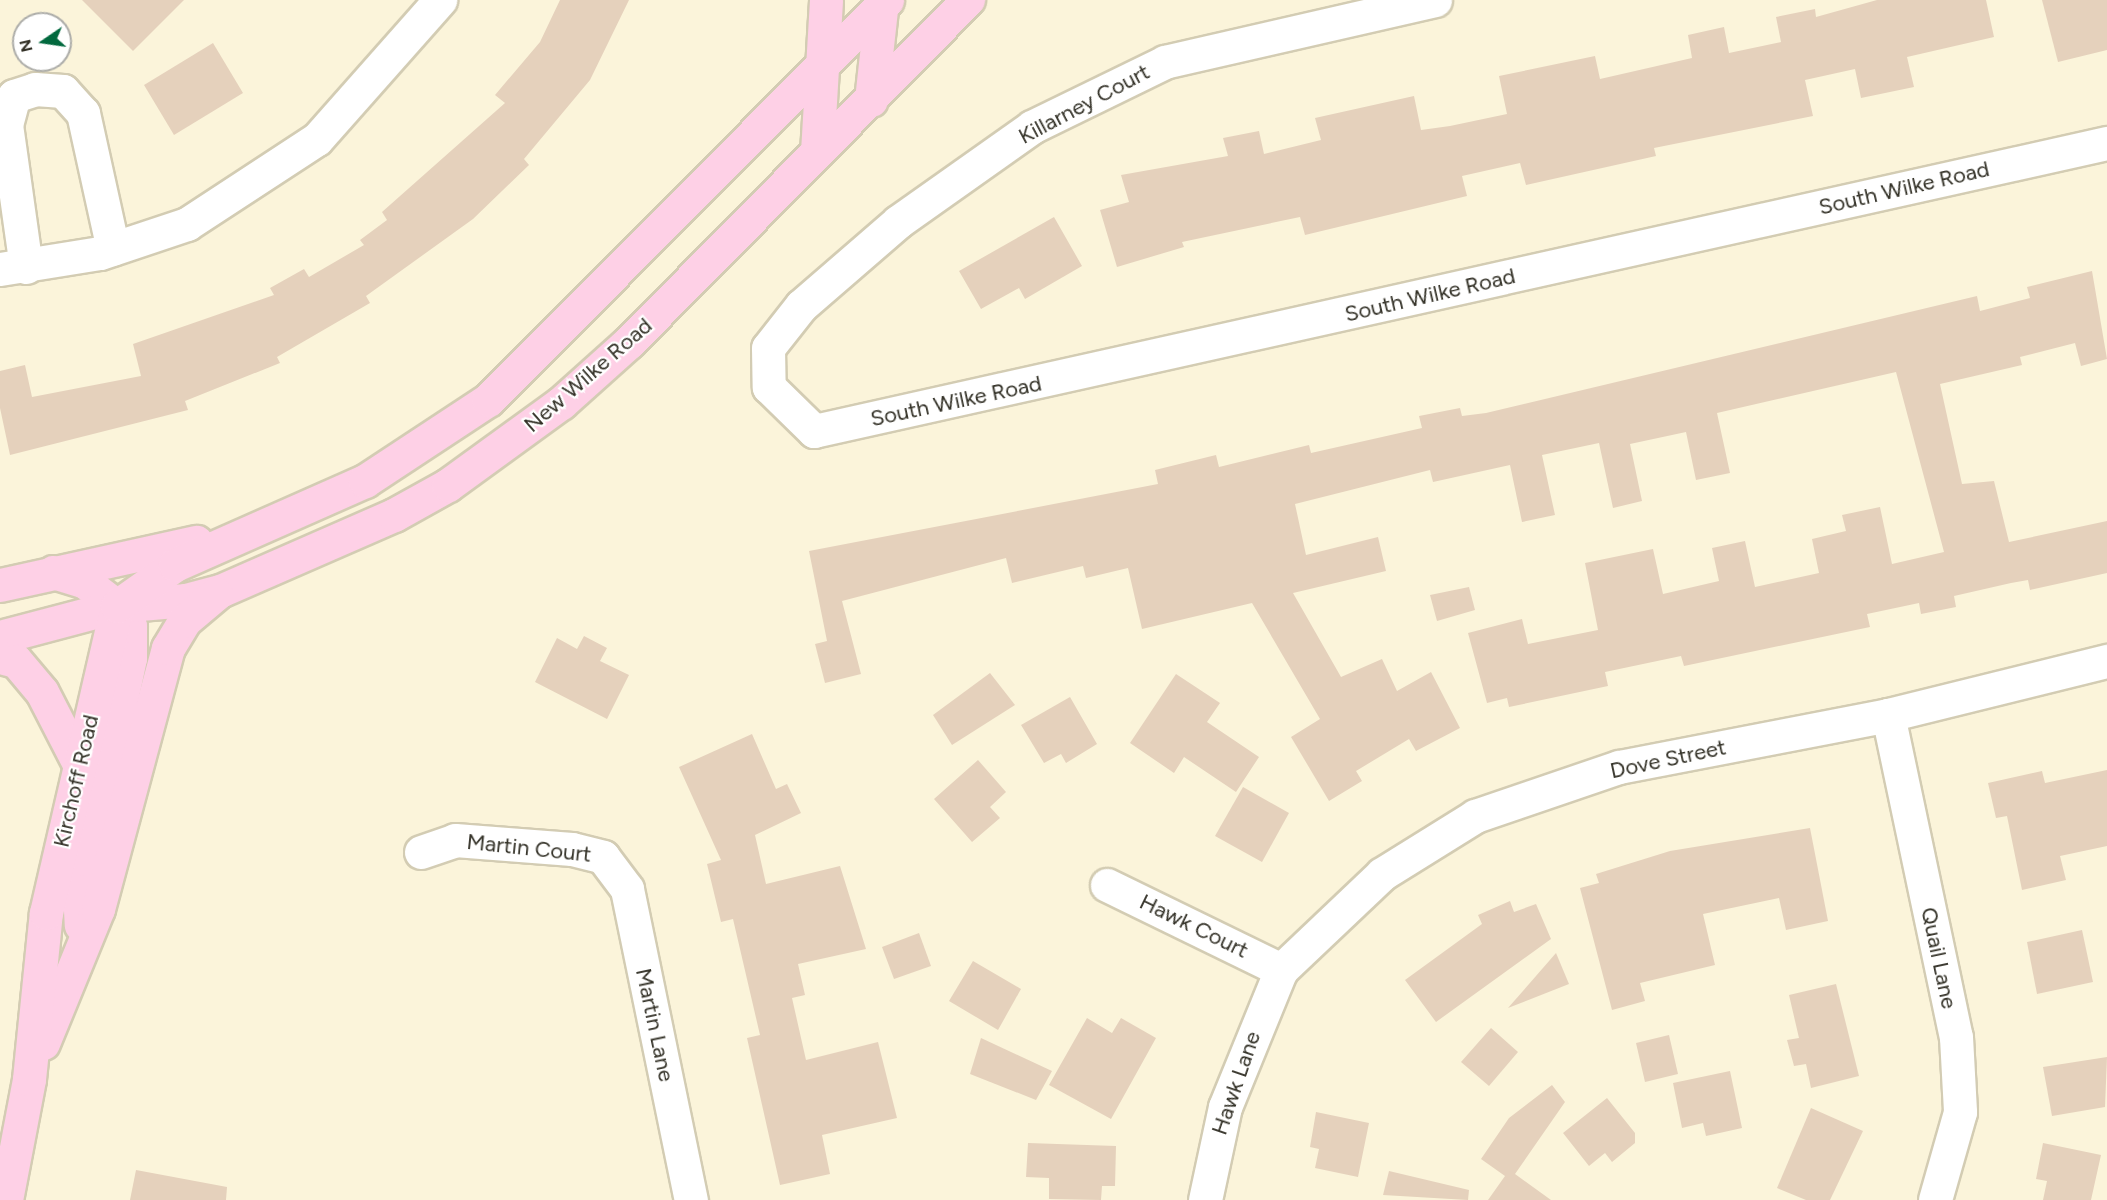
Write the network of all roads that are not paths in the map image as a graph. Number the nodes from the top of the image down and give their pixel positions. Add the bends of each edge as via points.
1 (440, 0) edge
2 (826, 0) edge
3 (968, 0) edge
4 (1435, 0) edge
5 (884, 2) edge
6 (819, 64) junction
7 (871, 100) junction
8 (2107, 143) edge
9 (817, 152) junction
10 (113, 249) junction
11 (13, 268) edge
12 (769, 387) joint
13 (222, 542) junction
14 (53, 572) junction
15 (0, 585) edge
16 (220, 591) junction
17 (117, 606) junction
18 (0, 637) edge
19 (0, 657) edge
20 (2107, 661) edge
21 (1888, 715) junction
22 (80, 766) junction
23 (421, 852) dead end
24 (603, 857) joint
25 (1107, 885) dead end
26 (83, 945) junction
27 (1281, 970) junction
28 (29, 1079) junction
29 (6, 1200) edge
30 (691, 1200) edge
31 (1204, 1200) edge
32 (1935, 1200) edge

1 - 10 street via 317,139 187,224
2 - 6 main road
3 - 7 main road, New Wilke Road
4 - 12 street, Killarney Court via 1165,62 1032,127 898,222 801,306 768,348
5 - 6 main road
5 - 7 main road
6 - 9 main road
6 - 13 main road via 488,400 365,481
7 - 9 main road, New Wilke Road
8 - 12 street, South Wilke Road via 814,431
9 - 16 main road, New Wilke Road via 629,342 508,444 394,515
10 - 11 street
10 - 11 street via 83,113 63,91 35,89 14,96 6,125
13 - 14 main road via 200,541
13 - 17 main road via 175,565
14 - 15 main road
14 - 17 main road via 85,582
16 - 17 main road, New Wilke Road via 186,600
16 - 26 main road, Kirchoff Road via 184,621 168,648 98,909
17 - 18 main road
17 - 22 main road, Kirchoff Road
17 - 26 main road via 130,626 130,658 79,891
19 - 22 main road via 16,661 42,692
20 - 21 street, Dove Street
21 - 27 street, Dove Street via 1619,767 1475,816 1382,874
21 - 32 street, Quail Lane via 1956,1037 1960,1112
22 - 28 main road, Kirchoff Road via 46,913
23 - 24 street, Martin Court via 455,840 572,849
24 - 30 street, Martin Lane via 627,890
25 - 27 street, Hawk Court
26 - 28 main road, Kirchoff Road
27 - 31 street, Hawk Lane via 1225,1107
28 - 29 main road, Kirchoff Road

